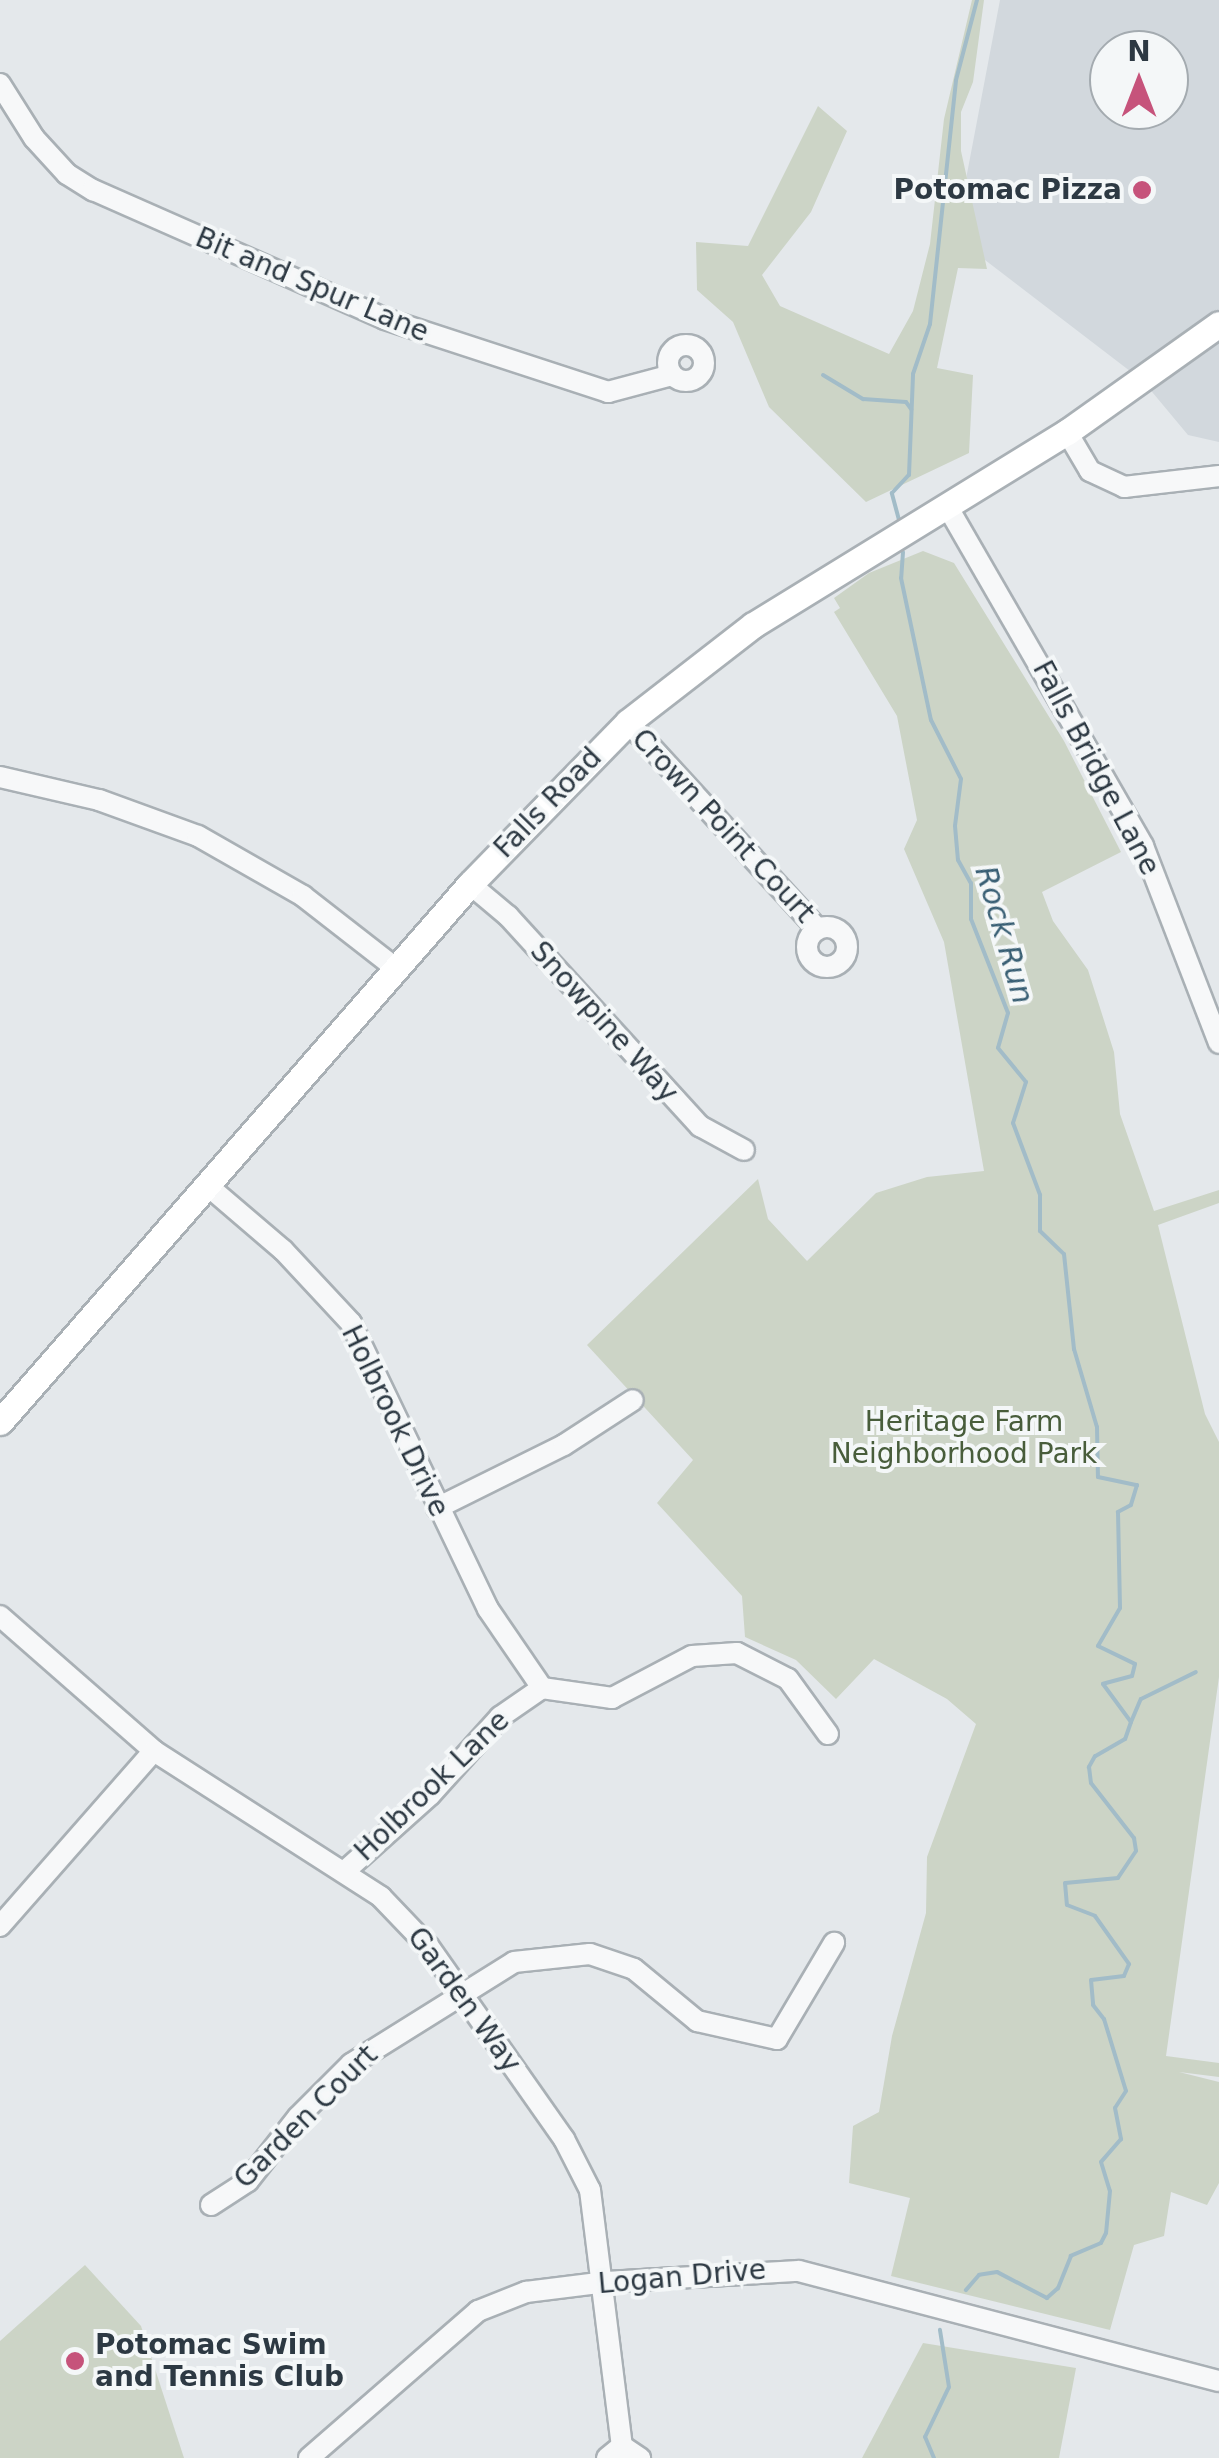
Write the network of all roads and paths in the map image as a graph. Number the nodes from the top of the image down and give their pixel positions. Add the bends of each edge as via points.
1 (0, 84) edge
2 (1219, 324) edge
3 (672, 376) dead end
4 (1067, 432) junction
5 (1219, 476) edge
6 (947, 506) junction
7 (628, 722) junction
8 (0, 777) edge
9 (470, 884) junction
10 (818, 929) dead end
11 (398, 970) junction
12 (1219, 1043) edge
13 (744, 1150) dead end
14 (208, 1186) junction
15 (633, 1400) dead end
16 (0, 1422) edge
17 (437, 1508) junction
18 (0, 1616) edge
19 (542, 1688) junction
20 (828, 1734) dead end
21 (154, 1751) junction
22 (345, 1871) junction
23 (0, 1926) edge
24 (834, 1943) dead end
25 (460, 1992) junction
26 (212, 2205) dead end
27 (606, 2282) junction
28 (1219, 2382) edge
29 (623, 2454) edge
30 (309, 2458) edge

1 - 3 street, Bit and Spur Lane via 34,138 93,190 385,319 608,392
2 - 4 main road, Falls Road
4 - 5 street via 1090,471 1124,487
4 - 6 main road, Falls Road
6 - 7 main road, Falls Road via 753,625
6 - 12 street, Falls Bridge Lane via 1143,846
7 - 9 main road, Falls Road
7 - 10 street, Crown Point Court
8 - 11 street via 99,800 198,836 303,896
9 - 11 main road, Falls Road
9 - 13 street, Snowpine Way via 508,916 700,1126
11 - 14 main road, Falls Road
14 - 16 main road, Falls Road
14 - 17 street, Holbrook Drive via 283,1250 352,1323
15 - 17 street via 564,1445
17 - 19 street, Holbrook Drive via 488,1609
18 - 21 street, Garden Way
19 - 20 street via 612,1698 692,1656 737,1653 788,1679
19 - 22 street, Holbrook Lane via 500,1717 430,1795
21 - 22 street, Garden Way via 239,1812
21 - 23 street
22 - 25 street, Garden Way via 406,1920
24 - 25 street, Garden Court via 777,2039 697,2022 634,1969 590,1954 514,1962
25 - 26 street, Garden Court via 352,2064 298,2117 248,2182
25 - 27 street, Garden Way via 580,2166 598,2218
27 - 28 street, Logan Drive via 799,2272
27 - 29 street, Garden Way
27 - 30 street, Logan Drive via 526,2292 478,2311

